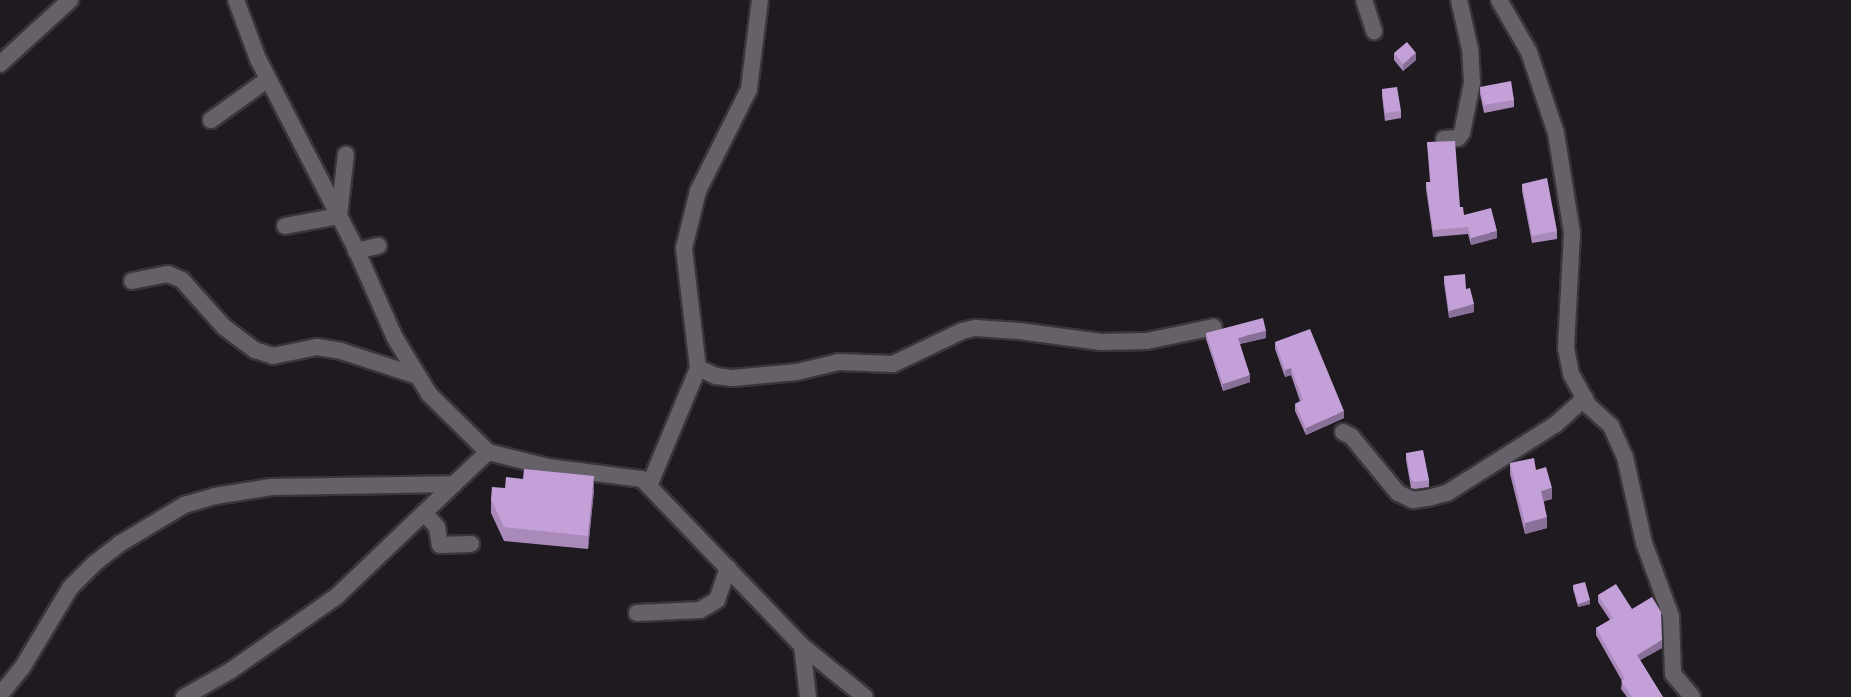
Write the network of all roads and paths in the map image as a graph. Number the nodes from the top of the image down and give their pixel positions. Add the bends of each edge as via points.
1 (70, 0) edge
2 (236, 0) edge
3 (760, 0) edge
4 (1365, 0) edge
5 (1459, 0) edge
6 (1499, 0) edge
7 (1374, 31) dead end
8 (0, 64) edge
9 (268, 79) junction
10 (211, 120) dead end
11 (1444, 139) edge
12 (346, 154) dead end
13 (339, 216) junction
14 (285, 226) dead end
15 (378, 246) dead end
16 (356, 251) junction
17 (132, 281) dead end
18 (1214, 327) dead end
19 (698, 368) junction
20 (418, 376) junction
21 (1585, 398) junction
22 (1344, 432) dead end
23 (488, 452) junction
24 (454, 484) junction
25 (649, 486) junction
26 (424, 513) junction
27 (471, 544) dead end
28 (728, 568) junction
29 (637, 613) dead end
30 (802, 646) junction
31 (0, 695) edge
32 (184, 697) edge
33 (808, 697) edge
34 (865, 697) edge
35 (1692, 697) edge

1 - 8 street
2 - 9 street
3 - 19 street via 749,89 698,191 684,248
4 - 7 street
5 - 11 street via 1470,49 1472,83 1462,133 1458,138
6 - 21 street via 1529,52 1556,134 1572,233 1566,348 1571,374
9 - 10 street
9 - 13 street
12 - 13 street
13 - 14 street
13 - 16 street
15 - 16 street
16 - 20 street via 395,338
17 - 20 street via 168,274 182,280 224,327 255,350 273,356 317,347
18 - 19 street via 1147,341 1101,342 975,328 893,364 839,362 797,372 733,378
19 - 25 street
20 - 23 street via 429,394
21 - 22 street via 1556,424 1447,493 1428,498 1413,500 1398,493
21 - 35 street via 1611,426 1625,457 1644,543 1671,616 1673,674
23 - 24 street
23 - 25 street via 548,466 642,479
24 - 26 street
24 - 31 street via 271,487 184,505 121,543 70,588 22,668
25 - 28 street
26 - 27 street via 437,527 440,545
26 - 32 street via 337,597 230,671
28 - 29 street via 717,600 700,610
28 - 30 street
30 - 33 street
30 - 34 street

